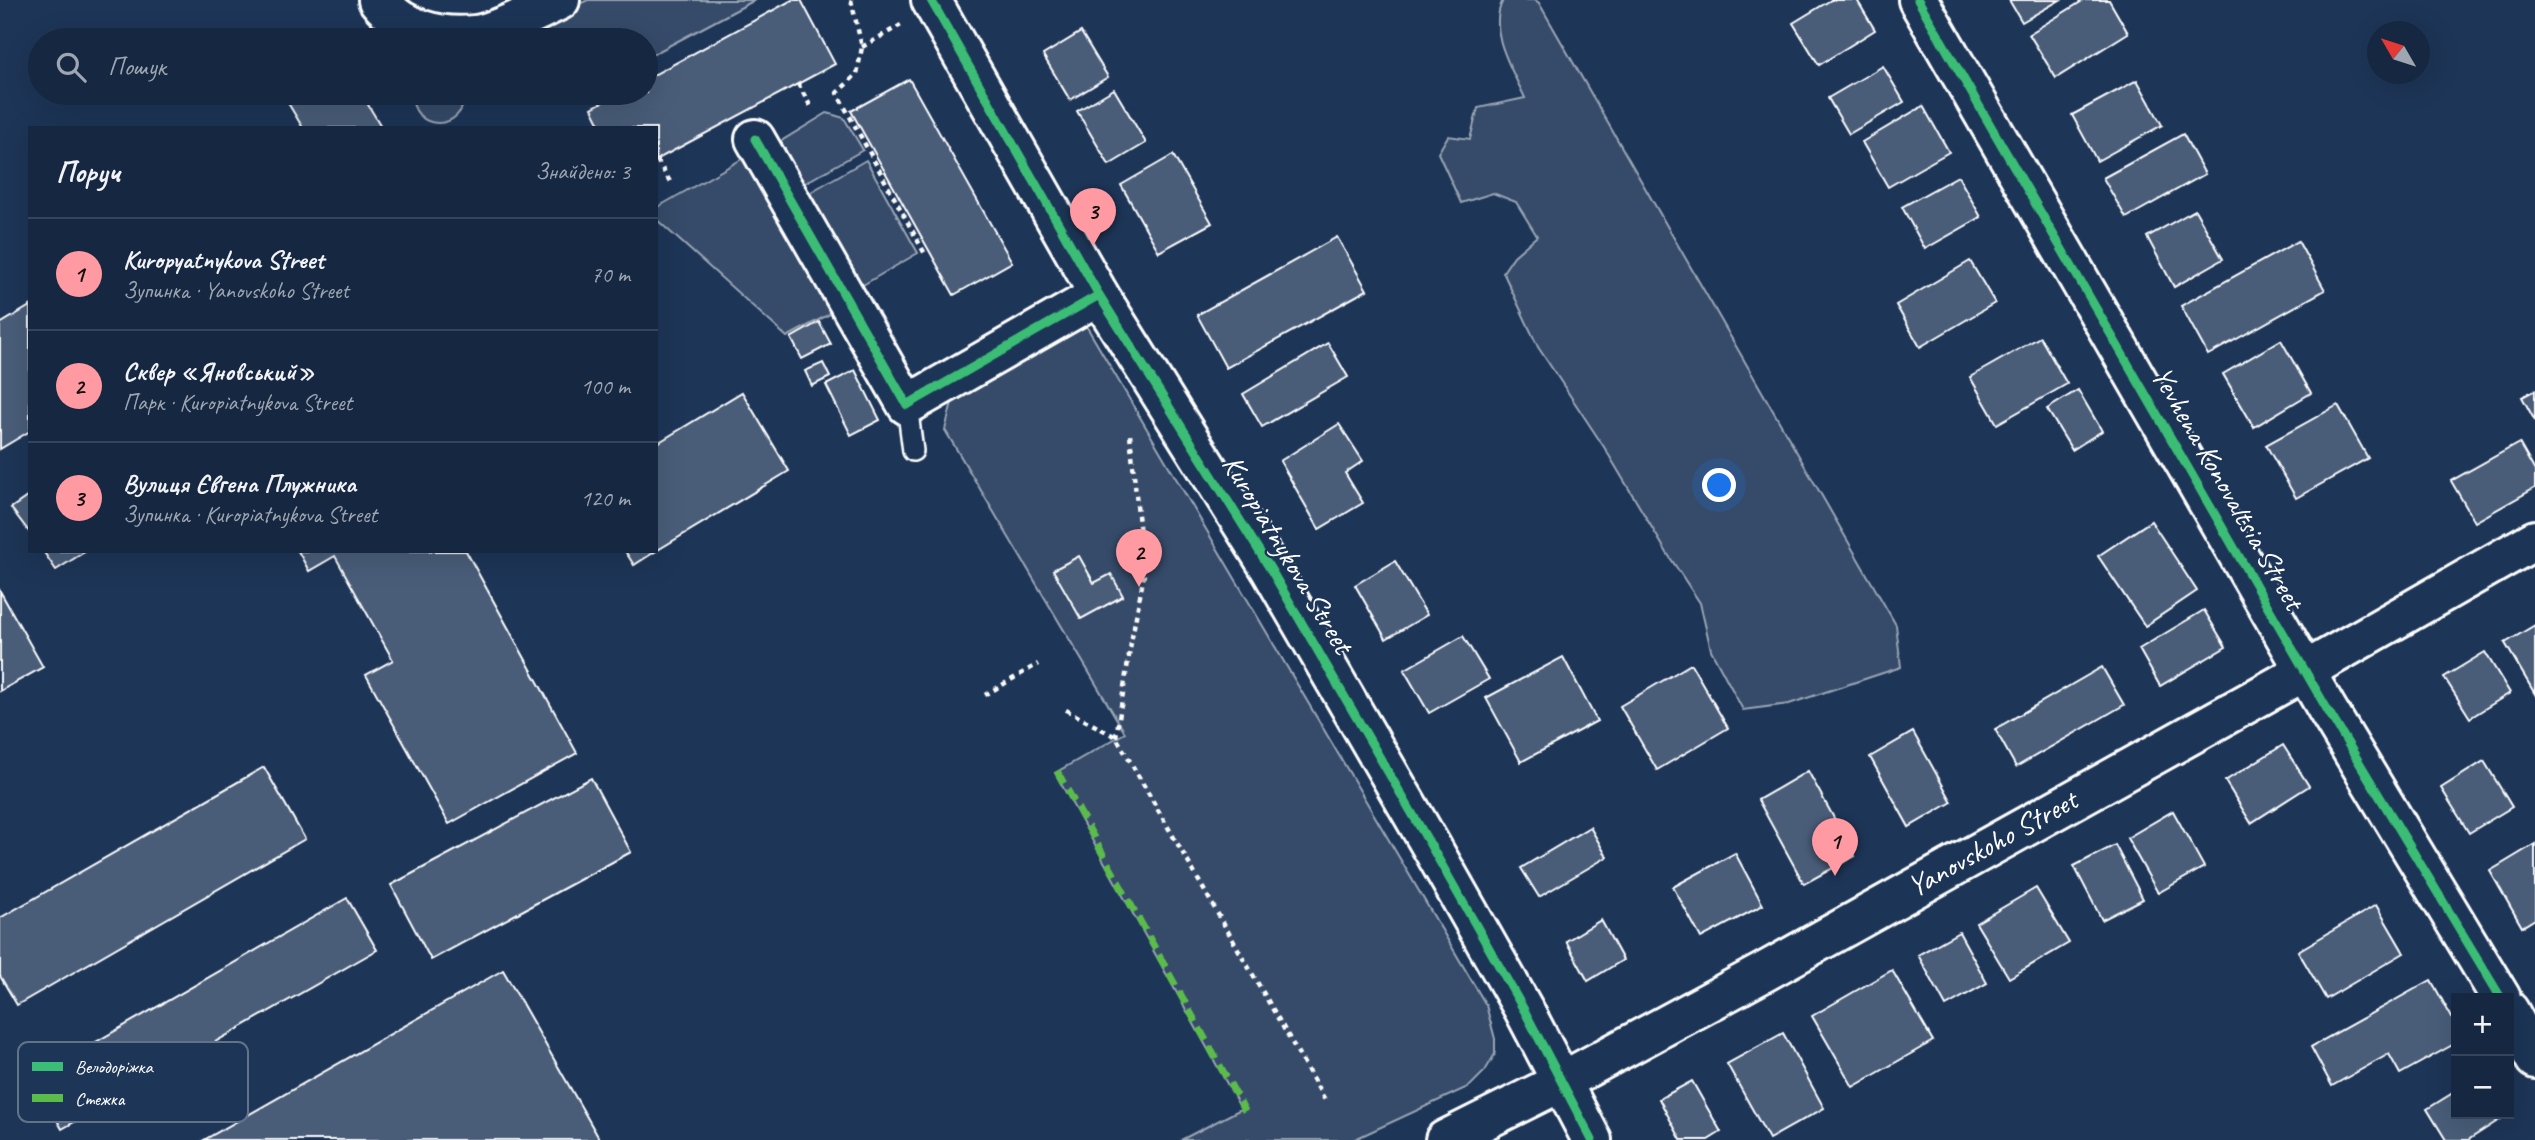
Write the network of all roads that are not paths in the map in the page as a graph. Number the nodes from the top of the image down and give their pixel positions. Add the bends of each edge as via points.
1 (378, 0) edge
2 (560, 0) edge
3 (1918, 0) edge
4 (917, 12) edge
5 (417, 28) edge
6 (494, 28) edge
7 (755, 139) dead end
8 (1099, 295) junction
9 (907, 405) junction
10 (913, 450) dead end
11 (2535, 540) edge
12 (2305, 671) junction
13 (2498, 993) edge
14 (2514, 1021) edge
15 (2535, 1059) edge
16 (1561, 1082) junction
17 (1445, 1140) edge
18 (1592, 1140) edge

1 - 5 street
2 - 6 street
3 - 12 street, Yevhena Konovaltsia Street
4 - 8 street, Kuropiatnykova Street
7 - 9 street
8 - 9 street
8 - 16 street, Kuropiatnykova Street via 1271,570 1520,1002
9 - 10 lane
11 - 12 street, Yanovskoho Street
12 - 13 street, Yevhena Konovaltsia Street
12 - 16 street, Yanovskoho Street
14 - 15 street
16 - 17 street, Yanovskoho Street
16 - 18 street, Kuropiatnykova Street

